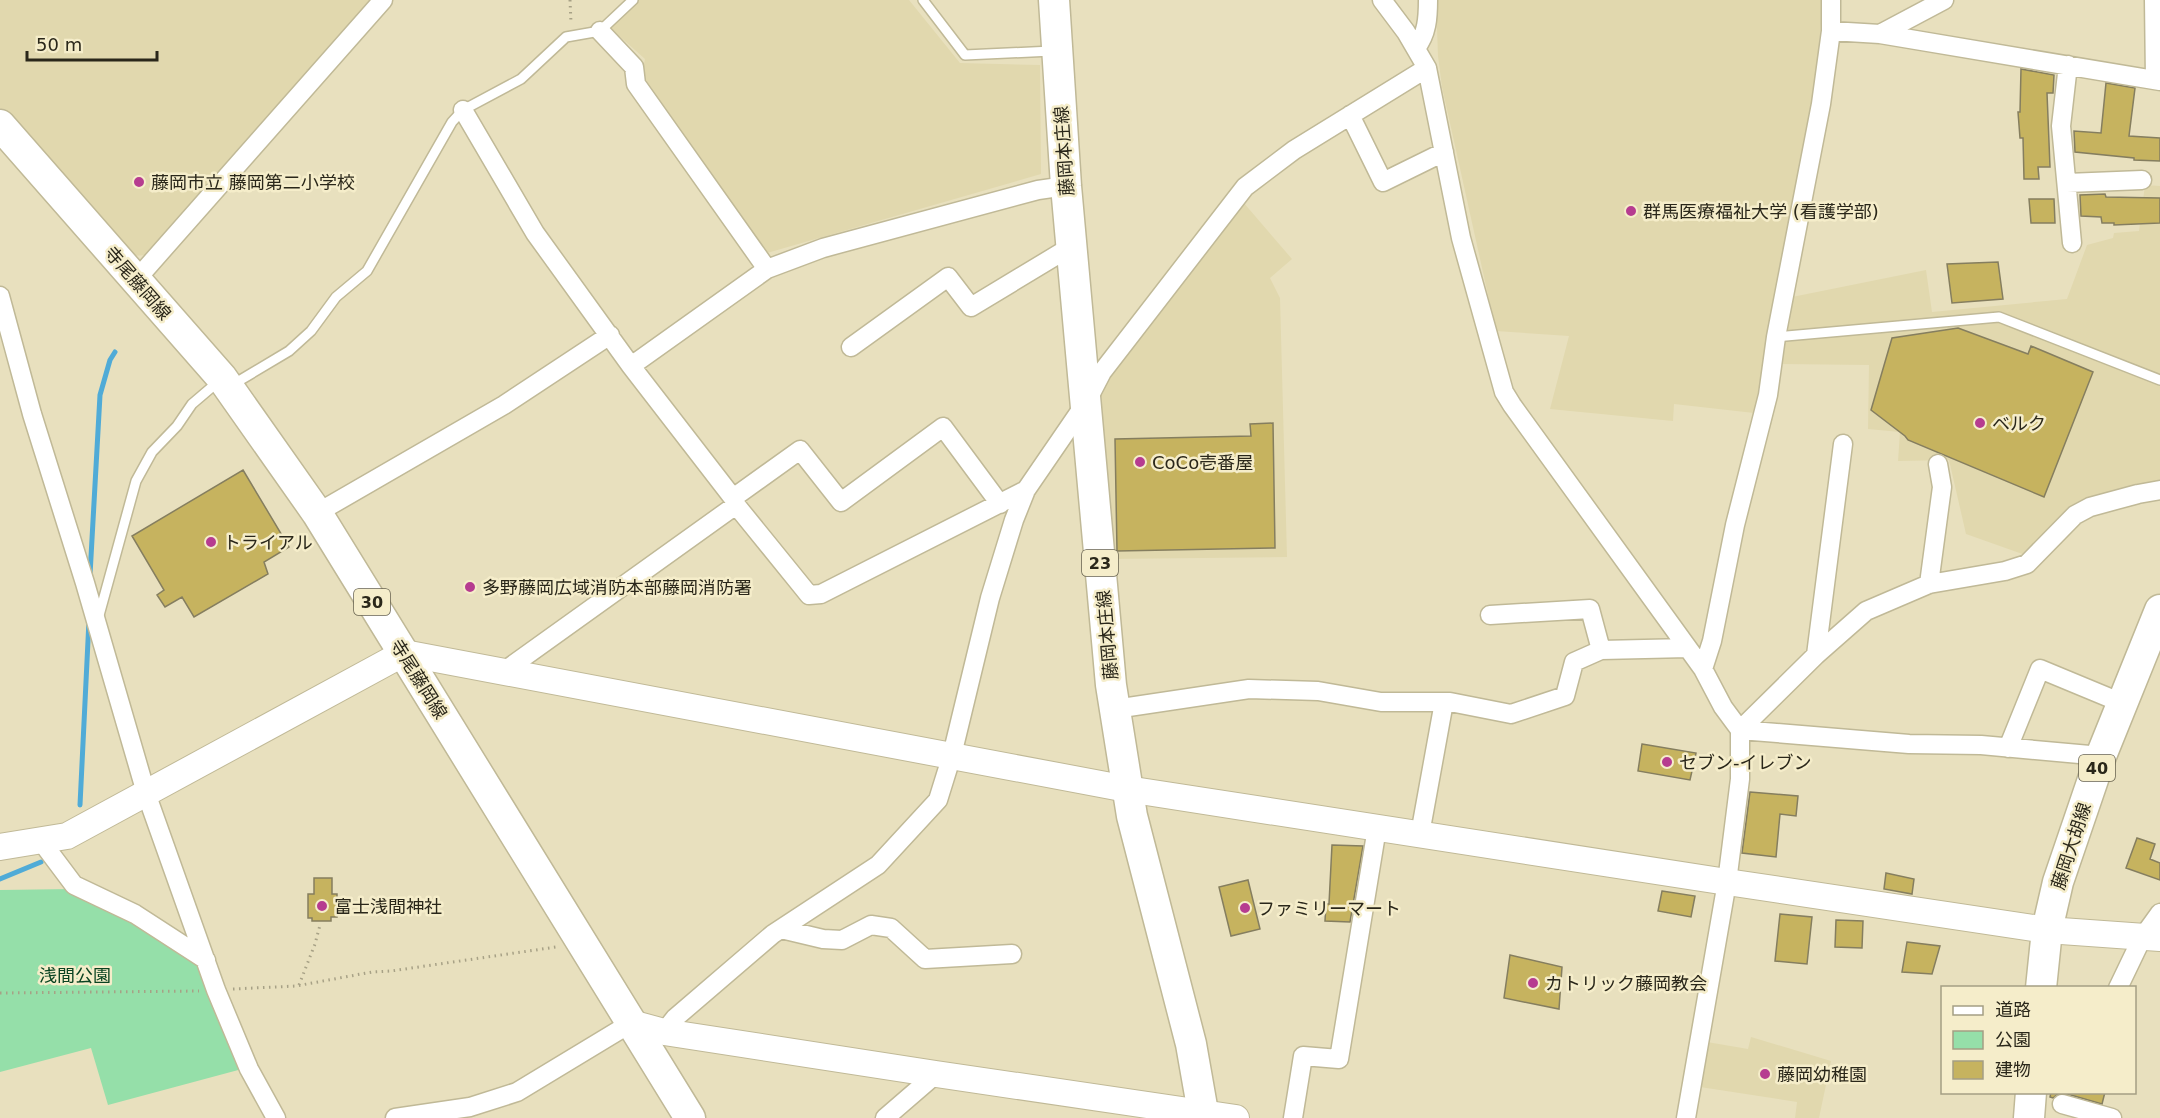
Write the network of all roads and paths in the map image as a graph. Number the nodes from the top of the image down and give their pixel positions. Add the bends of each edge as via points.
1 (383, 0) edge
2 (570, 0) edge
3 (633, 0) edge
4 (922, 0) edge
5 (1054, 0) edge
6 (1382, 0) edge
7 (1428, 0) edge
8 (1831, 0) edge
9 (1944, 0) edge
10 (2154, 0) edge
11 (600, 31) junction
12 (1831, 31) junction
13 (1880, 34) junction
14 (571, 36) junction
15 (1416, 48) junction
16 (1058, 50) junction
17 (2068, 65) junction
18 (1427, 68) junction
19 (2158, 80) edge
20 (463, 110) junction
21 (1350, 116) junction
22 (0, 125) edge
23 (1444, 152) junction
24 (2142, 180) dead end
25 (2067, 183) junction
26 (1066, 186) junction
27 (2072, 243) dead end
28 (1072, 246) junction
29 (767, 269) junction
30 (135, 281) junction
31 (0, 296) edge
32 (610, 335) junction
33 (1776, 337) junction
34 (851, 348) dead end
35 (631, 366) junction
36 (2160, 380) edge
37 (226, 382) junction
38 (1087, 401) junction
39 (1843, 444) dead end
40 (1938, 464) dead end
41 (1026, 490) junction
42 (2160, 490) edge
43 (735, 501) junction
44 (1000, 504) junction
45 (317, 513) junction
46 (1929, 584) junction
47 (2160, 610) edge
48 (1490, 615) dead end
49 (95, 620) junction
50 (1688, 648) junction
51 (1600, 650) junction
52 (404, 653) junction
53 (1816, 655) junction
54 (1703, 669) junction
55 (503, 672) junction
56 (1444, 702) junction
57 (2122, 703) junction
58 (1115, 709) junction
59 (1740, 730) junction
60 (2008, 748) junction
61 (952, 755) junction
62 (2101, 756) junction
63 (1127, 789) junction
64 (146, 793) junction
65 (1377, 828) junction
66 (1420, 834) junction
67 (41, 841) junction
68 (0, 847) edge
69 (1726, 882) junction
70 (2160, 913) edge
71 (320, 925) dead end
72 (780, 929) junction
73 (2047, 930) junction
74 (2151, 938) edge
75 (582, 943) junction
76 (1012, 954) dead end
77 (206, 960) junction
78 (299, 985) junction
79 (2042, 986) edge
80 (2119, 986) edge
81 (216, 990) junction
82 (0, 993) edge
83 (631, 1023) junction
84 (664, 1032) junction
85 (936, 1074) junction
86 (2031, 1094) edge
87 (2062, 1105) edge
88 (1204, 1116) edge
89 (276, 1118) edge
90 (394, 1118) edge
91 (690, 1118) edge
92 (885, 1118) edge
93 (1236, 1118) edge
94 (1293, 1118) edge
95 (1686, 1118) edge
96 (2029, 1118) edge
97 (2112, 1118) edge

1 - 30 street
2 - 14 path
3 - 11 lane
4 - 16 lane via 965,55
5 - 16 main road, 藤岡本庄線 / 23
6 - 15 street
7 - 15 street via 1424,38
8 - 12 street
9 - 13 street
10 - 19 street
11 - 14 lane
11 - 29 street via 634,67 636,84
12 - 13 street
12 - 33 street via 1821,104
13 - 17 street
14 - 20 lane via 520,79
15 - 18 street
16 - 26 main road, 藤岡本庄線 / 23
17 - 19 street
17 - 25 street via 2061,126
18 - 21 street
18 - 23 street
20 - 32 street via 535,233
20 - 37 lane via 452,122 368,271 336,297 311,332 289,351
21 - 23 street via 1383,182
21 - 38 street via 1294,150 1245,187 1102,372
22 - 30 main road, 寺尾藤岡線 / 30
23 - 50 street via 1461,238 1504,392
24 - 25 street
25 - 27 street
26 - 28 main road, 藤岡本庄線 / 23
26 - 29 street via 1038,190 823,248
28 - 34 street via 971,307 948,277
28 - 38 main road, 藤岡本庄線 / 23
29 - 35 street
30 - 37 main road, 寺尾藤岡線 / 30
31 - 49 street
32 - 35 street
32 - 45 street via 504,405
33 - 36 lane via 2000,317
33 - 54 street via 1767,395
35 - 43 street
37 - 45 main road, 寺尾藤岡線 / 30
37 - 49 lane via 192,404 152,452 136,481
38 - 41 street
38 - 58 main road, 藤岡本庄線 / 23
39 - 53 street
40 - 46 street via 1942,487
41 - 44 street
41 - 61 street via 990,598
42 - 46 street via 2090,507 2075,515 2027,564
43 - 44 street via 808,595 821,594
43 - 44 street via 800,450 841,502 943,427
43 - 55 street
45 - 52 main road, 寺尾藤岡線 / 30
46 - 53 street via 1866,611
47 - 57 main road, 藤岡大胡線 / 40
48 - 51 street via 1590,609
49 - 64 street
50 - 51 street
50 - 54 street
51 - 56 street via 1574,662 1565,696 1510,714
52 - 55 street
52 - 64 street
52 - 75 main road, 寺尾藤岡線 / 30
53 - 59 street
54 - 59 street
55 - 61 street
56 - 58 street via 1381,702 1318,691 1249,689
56 - 66 street
57 - 60 street via 2040,669
57 - 62 main road, 藤岡大胡線 / 40
58 - 63 main road, 藤岡本庄線 / 23
59 - 60 street
59 - 69 street via 1740,779
60 - 62 street
61 - 63 street
61 - 72 street via 938,800 879,865
62 - 73 main road, 藤岡大胡線 / 40 via 2058,882
63 - 65 street
63 - 88 main road, 藤岡本庄線 / 23 via 1191,1044
64 - 67 street via 67,836
64 - 77 street
65 - 66 street
65 - 94 street via 1339,1059 1303,1056
66 - 69 street
67 - 68 street
67 - 77 street via 74,885 135,914
69 - 73 street
69 - 95 street
70 - 74 street
71 - 78 path
72 - 76 street via 842,940 871,925 891,928 925,959
72 - 84 street via 675,1018
73 - 74 street
73 - 79 main road, 藤岡大胡線 / 40
74 - 80 street
75 - 78 path
75 - 83 main road, 寺尾藤岡線 / 30
77 - 81 street
78 - 81 path
81 - 82 path
81 - 89 street via 249,1069
83 - 84 street
83 - 90 street via 518,1092 470,1107
83 - 91 main road, 寺尾藤岡線 / 30
84 - 85 street
85 - 88 street
85 - 92 street
86 - 96 main road
87 - 97 street
88 - 93 street

